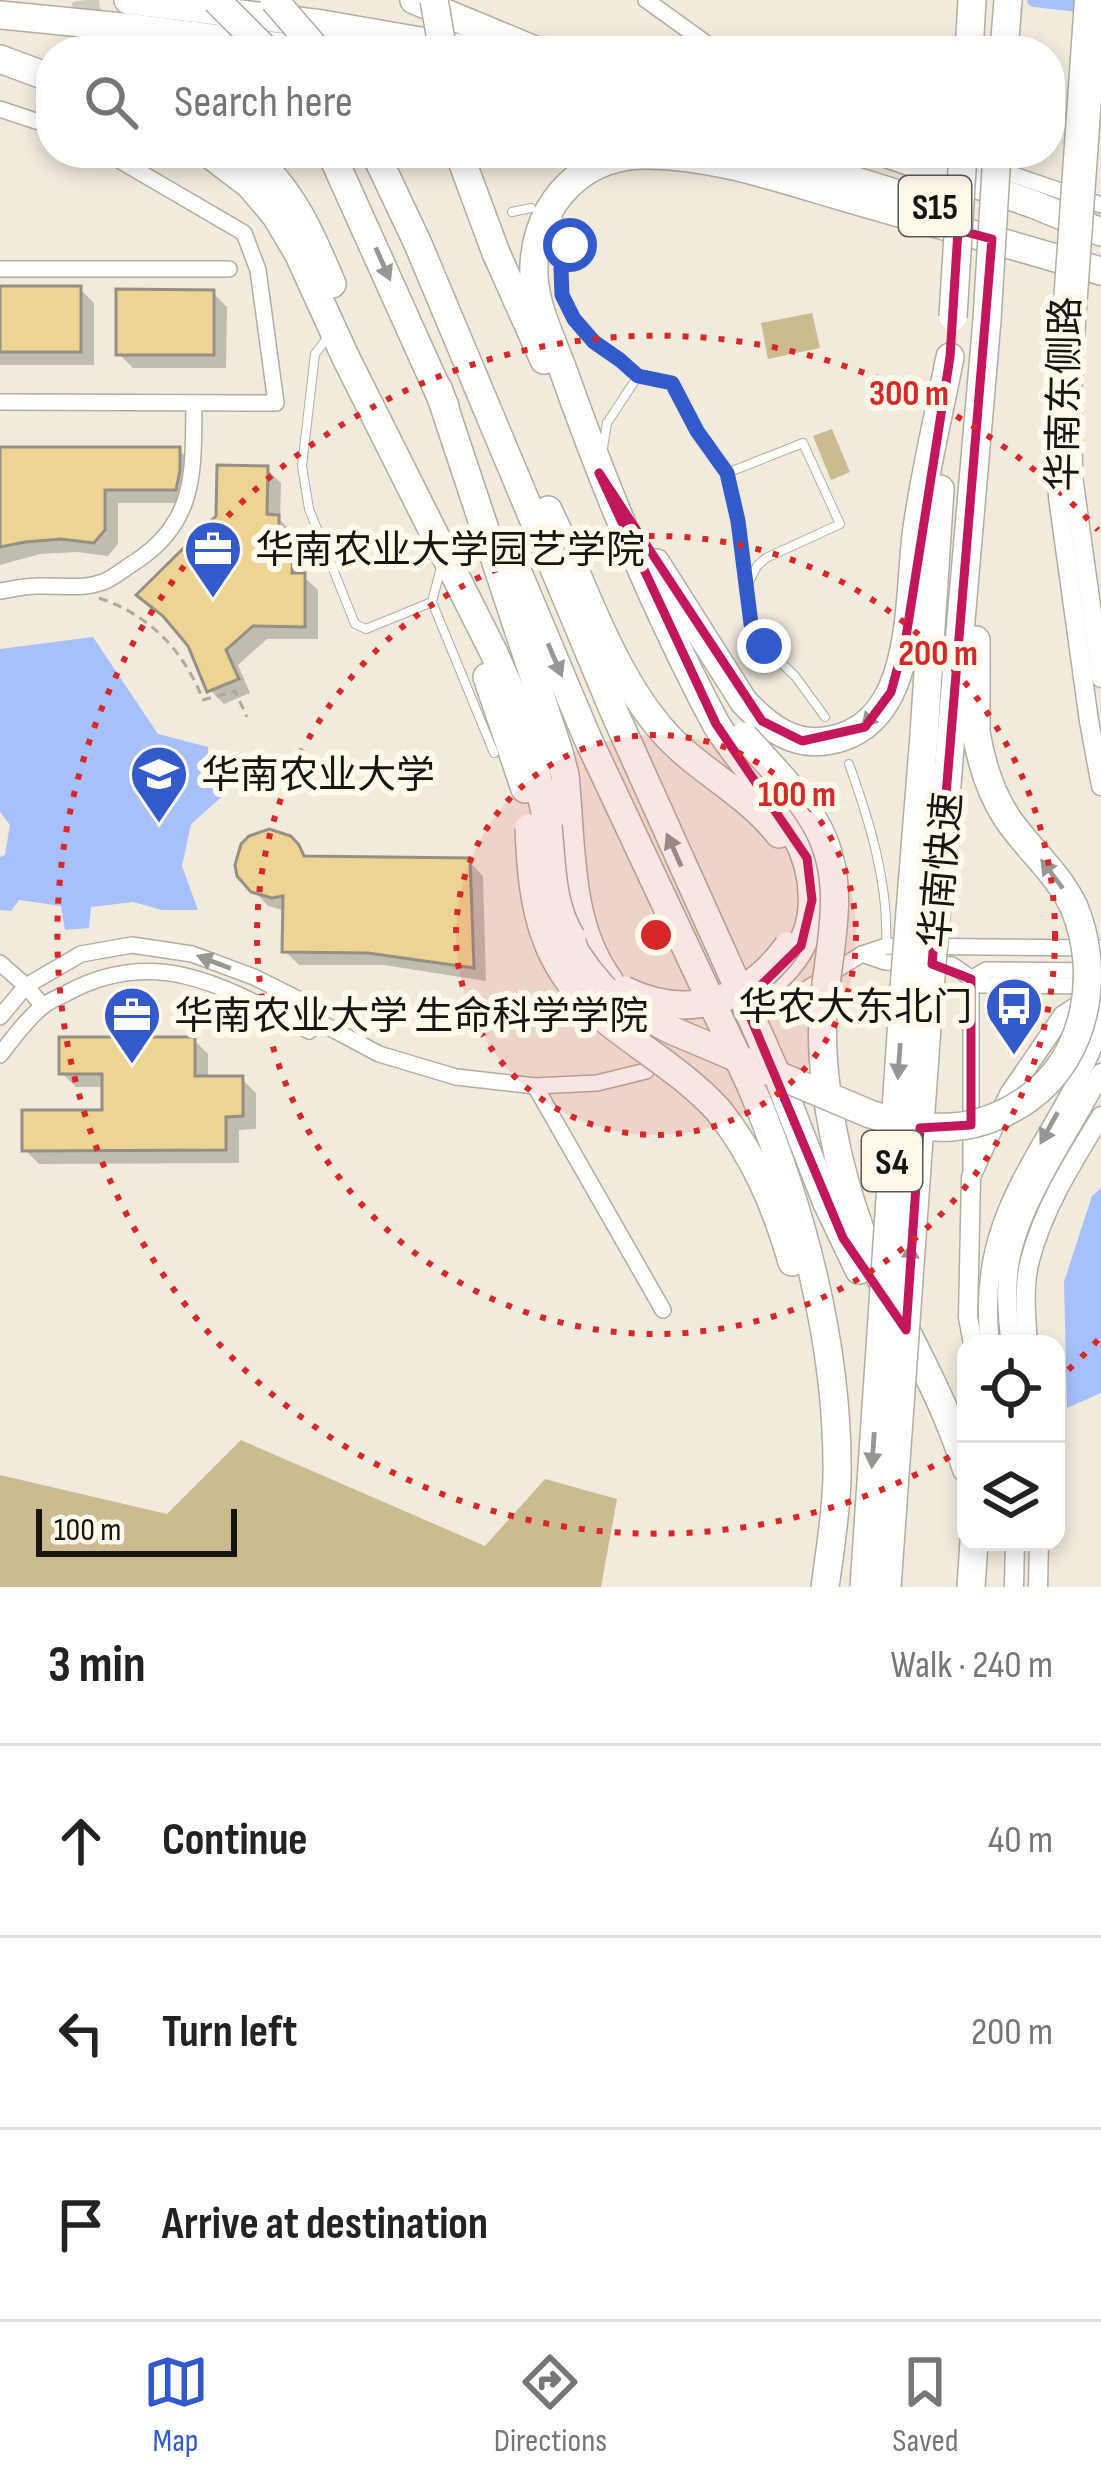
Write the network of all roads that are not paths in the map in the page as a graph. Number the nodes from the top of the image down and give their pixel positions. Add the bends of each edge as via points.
1 (128, 0) edge
2 (216, 0) edge
3 (274, 0) edge
4 (414, 0) edge
5 (434, 0) edge
6 (646, 0) edge
7 (972, 0) edge
8 (1008, 0) edge
9 (1084, 0) edge
10 (1099, 0) edge
11 (0, 15) edge
12 (197, 36) edge
13 (253, 36) edge
14 (304, 36) edge
15 (391, 36) edge
16 (440, 36) edge
17 (501, 36) edge
18 (696, 36) edge
19 (970, 36) edge
20 (1005, 36) edge
21 (0, 59) edge
22 (36, 72) edge
23 (0, 109) edge
24 (36, 122) edge
25 (133, 168) edge
26 (228, 168) edge
27 (264, 168) edge
28 (338, 168) edge
29 (382, 168) edge
30 (464, 168) edge
31 (597, 168) edge
32 (737, 168) edge
33 (817, 168) edge
34 (929, 168) edge
35 (962, 168) edge
36 (995, 168) edge
37 (996, 168) edge
38 (1101, 205) edge
39 (531, 208) dead end
40 (512, 212) dead end
41 (555, 216) dead end
42 (1101, 232) edge
43 (0, 268) edge
44 (1101, 268) edge
45 (229, 269) dead end
46 (438, 292) junction
47 (1068, 335) junction
48 (325, 341) dead end
49 (950, 357) junction
50 (638, 376) junction
51 (438, 388) junction
52 (0, 402) edge
53 (194, 403) junction
54 (599, 473) junction
55 (727, 473) junction
56 (445, 554) junction
57 (747, 586) junction
58 (0, 591) edge
59 (432, 602) junction
60 (1101, 678) edge
61 (825, 717) dead end
62 (950, 734) junction
63 (494, 753) dead end
64 (849, 764) dead end
65 (1101, 786) edge
66 (539, 827) junction
67 (565, 927) junction
68 (886, 946) junction
69 (1101, 948) edge
70 (862, 954) junction
71 (0, 963) edge
72 (1101, 971) edge
73 (971, 979) junction
74 (26, 986) junction
75 (1101, 986) edge
76 (781, 1005) dead end
77 (43, 1006) junction
78 (1101, 1008) edge
79 (0, 1017) edge
80 (1101, 1024) edge
81 (314, 1026) junction
82 (0, 1055) edge
83 (646, 1071) dead end
84 (1101, 1073) edge
85 (535, 1086) junction
86 (1101, 1117) edge
87 (971, 1177) junction
88 (997, 1286) junction
89 (663, 1310) dead end
90 (971, 1335) edge
91 (991, 1335) edge
92 (1009, 1335) edge
93 (1028, 1335) edge
94 (942, 1406) junction
95 (958, 1443) edge
96 (973, 1551) edge
97 (1015, 1551) edge
98 (1039, 1551) edge
99 (822, 1587) edge
100 (864, 1587) edge
101 (887, 1587) edge
102 (971, 1587) edge
103 (1014, 1587) edge
104 (1038, 1587) edge

1 - 15 highway
2 - 13 highway, bridge
3 - 14 highway, bridge
4 - 17 highway
5 - 16 highway, bridge
6 - 18 street
7 - 19 highway
8 - 20 highway
9 - 47 street, 华南东侧路, bridge
10 - 47 street, 华南东侧路, bridge
11 - 12 highway
21 - 22 highway
23 - 24 street
25 - 53 street via 244,233 257,270 276,403
26 - 56 highway via 288,233
27 - 56 highway via 304,220
28 -> 51 highway
29 - 46 highway
30 - 54 highway
31 - 54 highway via 555,199 534,260 540,304
32 - 44 highway
33 - 44 highway, S15
34 - 42 highway, S15
35 - 49 highway, 华南快速 / S4, bridge
36 - 38 street
37 - 62 highway, bridge
39 - 40 lane
41 - 50 lane via 570,245 562,295 574,319
43 - 45 street
46 - 67 highway, bridge via 638,698 662,731 772,825 796,869 800,894 788,946 758,980 698,1004 628,992 599,973
94 -> 46 highway, bridge via 843,1238
47 - 60 street, 华南东侧路 via 1073,476
47 - 65 street, 华南东侧路 via 1054,427 1057,481
48 - 59 lane via 314,354 302,466 309,509 355,624 366,629
49 -> 54 highway via 900,666 878,713 845,737 802,741 778,733 744,702
49 - 62 highway, 华南快速 / S4
50 - 54 lane via 608,423
50 - 55 lane via 672,383
51 - 54 highway via 559,752 581,917 596,962 628,998 651,1010 703,1016 750,1000 788,967 810,922 811,878 790,822 701,696
51 -> 99 highway, bridge via 587,737 751,1086 795,1203 829,1372 837,1471
52 - 53 street
53 - 58 street via 188,501 169,532 104,582
54 - 94 highway, bridge via 725,712 808,812 827,849 836,913 822,1036 839,1160 864,1241
55 - 57 lane
55 - 57 lane via 802,443 840,524 766,558
56 - 59 lane
56 - 66 highway via 519,710
57 - 61 lane via 751,624 764,646
59 - 63 lane
67 -> 62 highway, bridge via 603,988 671,1030 897,1123 949,1128 998,1116 1038,1090 1068,1055 1081,1031 1089,955 1060,883
62 -> 100 highway, 华南快速 / S4, bridge via 905,975
101 -> 62 highway, 华南快速 / S4, bridge
64 - 68 lane via 868,818
66 - 67 highway, bridge
66 - 99 highway, bridge via 538,915 560,971 590,1006 719,1111 766,1186 805,1316 821,1436
68 - 69 street
68 - 70 street
70 - 73 street via 952,964
70 - 76 street
71 - 74 street
72 - 73 street via 986,970
73 - 75 street
73 - 87 street
74 - 77 street
74 - 79 street
81 -> 74 street via 320,1010 192,953 132,945 81,954
77 - 81 street via 94,978 134,969 190,976
77 - 82 street
78 - 87 street via 1077,1006 1063,1015 1009,1094
80 -> 88 street via 1008,1206 992,1256
81 - 85 street via 456,1077
83 - 85 street
84 - 88 street
85 - 89 street
86 - 93 street via 1029,1261
87 - 90 street
88 - 91 street
88 - 92 street
94 - 95 highway
96 - 102 highway
97 - 103 street
98 - 104 street

